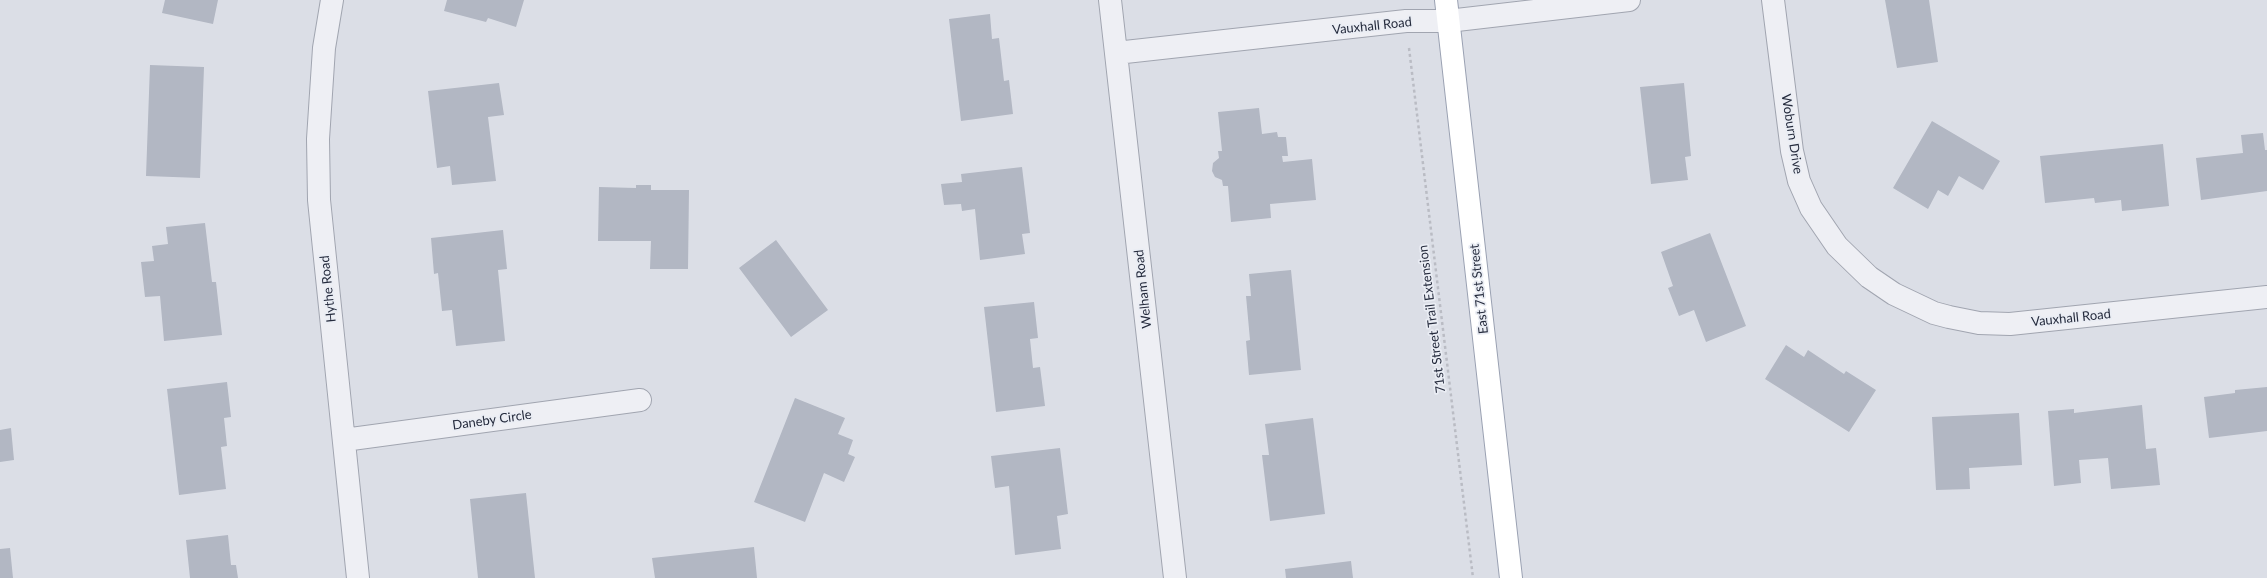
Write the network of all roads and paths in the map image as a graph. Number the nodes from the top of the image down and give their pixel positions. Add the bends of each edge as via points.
1 (332, 0) edge
2 (1110, 0) edge
3 (1629, 0) edge
4 (1773, 0) edge
5 (1447, 10) edge
6 (1116, 54) junction
7 (1411, 59) dead end
8 (1881, 286) joint
9 (2267, 297) edge
10 (640, 400) dead end
11 (344, 440) junction
12 (358, 578) edge
13 (1175, 578) edge
14 (1473, 578) edge
15 (1511, 578) edge

1 - 11 street, Hythe Road via 324,48 318,139 319,200
2 - 6 street, Welham Road
3 - 5 street, Vauxhall Road
4 - 8 street, Woburn Drive via 1792,151 1799,181 1811,208 1837,246 1858,268
5 - 6 street, Vauxhall Road via 1406,21
5 - 15 main road, East 71st Street
6 - 13 street, Welham Road
7 - 14 path, 71st Street Trail Extension
8 - 9 street, Vauxhall Road via 1907,302 1934,313 1964,321 1995,324
10 - 11 street, Daneby Circle
11 - 12 street, Hythe Road

